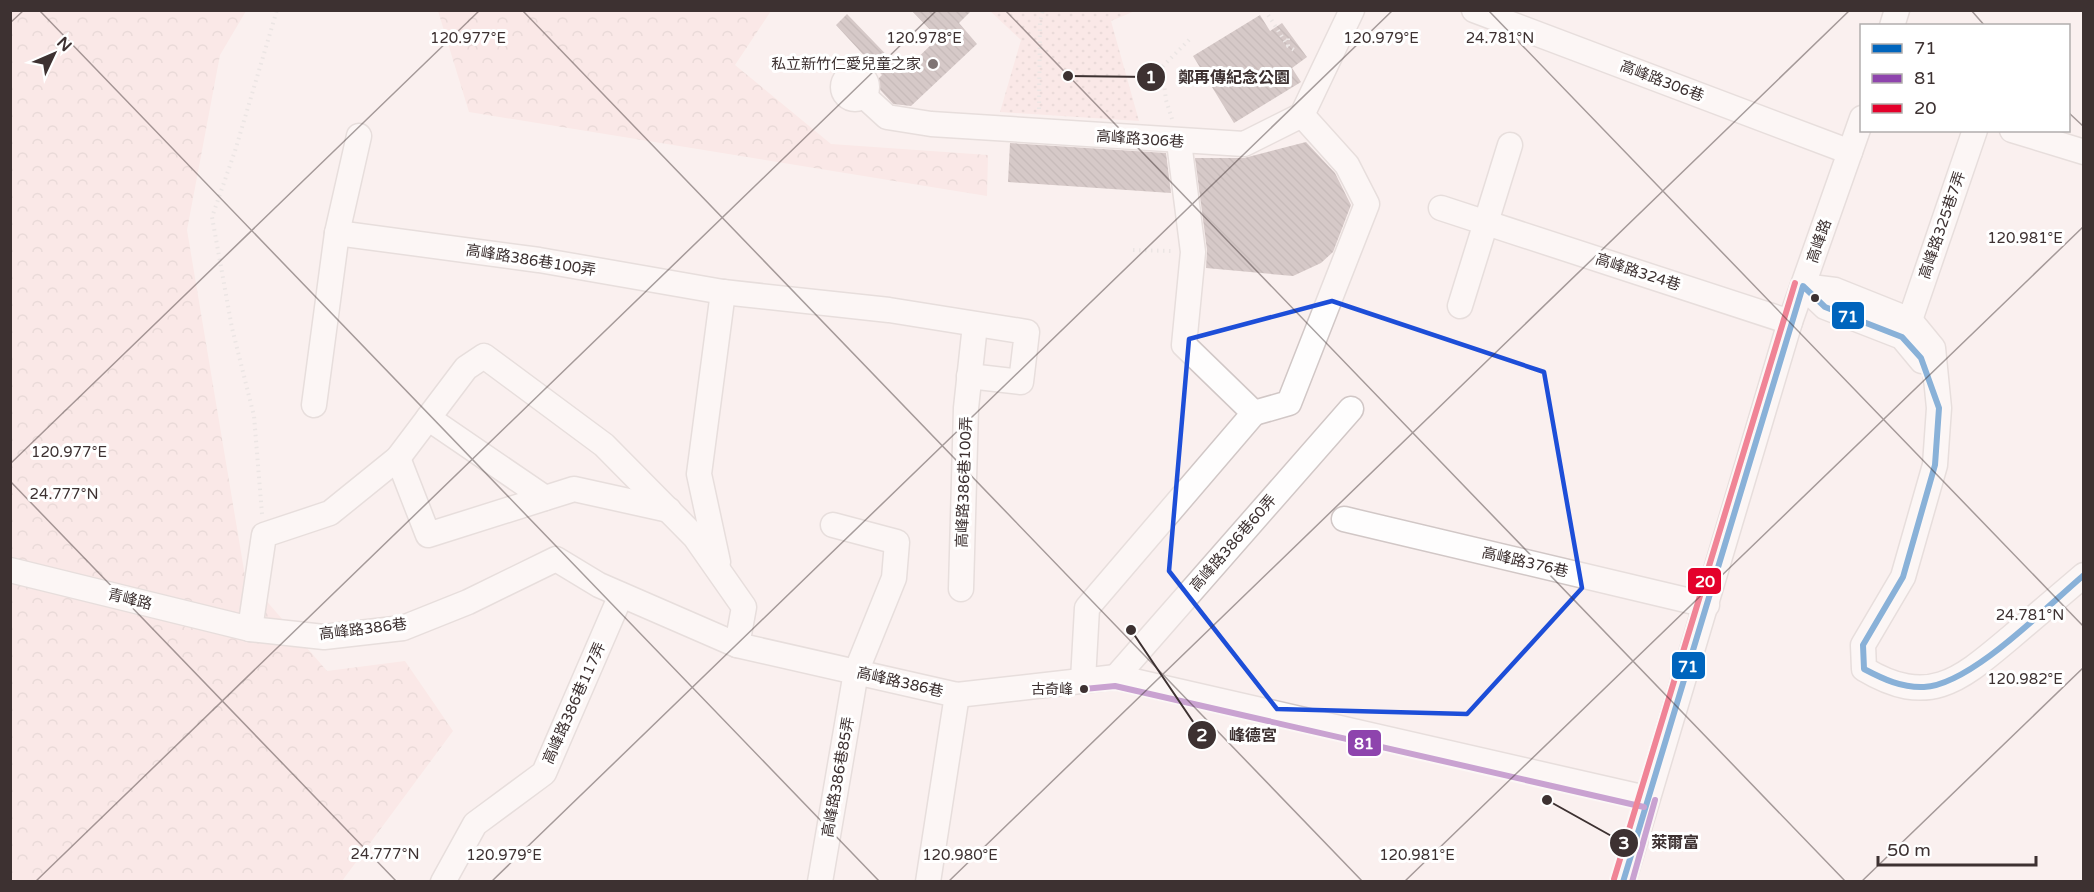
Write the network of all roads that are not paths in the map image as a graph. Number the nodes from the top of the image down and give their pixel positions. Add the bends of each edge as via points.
1 (1352, 10) edge
2 (1474, 10) edge
3 (846, 79) road end
4 (1302, 115) junction
5 (1860, 124) edge
6 (1974, 132) edge
7 (2019, 132) edge
8 (359, 136) dead end
9 (1179, 142) junction
10 (1510, 145) dead end
11 (1850, 152) junction
12 (2084, 152) edge
13 (1441, 208) dead end
14 (1486, 222) junction
15 (338, 233) junction
16 (1803, 286) junction
17 (723, 292) junction
18 (1460, 306) dead end
19 (1910, 320) junction
20 (1790, 322) junction
21 (975, 326) junction
22 (969, 376) junction
23 (314, 405) dead end
24 (1939, 408) junction
25 (1351, 409) dead end
26 (1254, 412) junction
27 (428, 418) junction
28 (398, 458) junction
29 (545, 498) junction
30 (669, 510) junction
31 (1344, 519) dead end
32 (833, 525) dead end
33 (10, 570) edge
34 (720, 573) junction
35 (2084, 575) edge
36 (961, 589) dead end
37 (621, 594) junction
38 (1707, 605) junction
39 (250, 629) junction
40 (737, 645) junction
41 (856, 672) junction
42 (1116, 677) junction
43 (1083, 680) junction
44 (957, 695) junction
45 (1646, 798) junction
46 (443, 882) edge
47 (820, 882) edge
48 (928, 882) edge
49 (1623, 882) edge

1 - 4 street
2 - 11 street, 高峰路306巷
3 - 9 street, 高峰路306巷 via 846,95 853,100 864,96 887,117 931,124
4 - 9 street, 高峰路306巷 via 1244,144
4 - 26 street via 1347,165 1366,204 1289,403
5 - 11 street, 高峰路
6 - 19 street, 高峰路325巷7弄
7 - 12 street
8 - 15 street
9 - 26 street via 1193,252 1184,345
10 - 14 street
11 - 16 street, 高峰路
13 - 14 street, 高峰路324巷
14 - 18 street
14 - 20 street, 高峰路324巷
15 - 17 street, 高峰路386巷100弄 via 538,260
15 - 23 street
16 - 19 street via 1835,290
16 - 20 street, 高峰路
16 - 24 street via 1824,307 1902,337 1921,358
17 - 21 street, 高峰路386巷100弄 via 889,310
17 - 34 street via 699,474
19 - 24 street via 1933,348
20 - 38 street, 高峰路
21 - 22 street, 高峰路386巷100弄
21 - 22 street, 高峰路386巷100弄 via 1027,332 1021,382
22 - 36 street, 高峰路386巷100弄
24 - 35 street via 1935,465 1903,577 1863,645 1864,669 1883,681 1909,687 1942,686 1968,674
25 - 42 street, 高峰路386巷60弄
26 - 43 street via 1087,608
27 - 28 street
27 - 29 street
27 - 30 street via 466,368 484,356 604,445
28 - 29 street via 428,535
28 - 39 street via 330,513 264,535
29 - 30 street via 574,489
30 - 34 street via 695,537
31 - 38 street, 高峰路376巷
32 - 41 street, 高峰路386巷85弄 via 897,543 894,578
33 - 39 street, 青峰路
34 - 40 street via 744,607
37 - 39 street, 高峰路386巷 via 556,559 468,602 403,628 324,637
37 - 40 street, 高峰路386巷
37 - 46 street, 高峰路386巷117弄 via 544,773 475,824
38 - 45 street, 高峰路
40 - 41 street, 高峰路386巷
41 - 44 street, 高峰路386巷
41 - 47 street, 高峰路386巷85弄
42 - 43 street, 高峰路386巷
42 - 45 street, 高峰路386巷
43 - 44 street, 高峰路386巷
44 - 48 street
45 - 49 street, 高峰路

